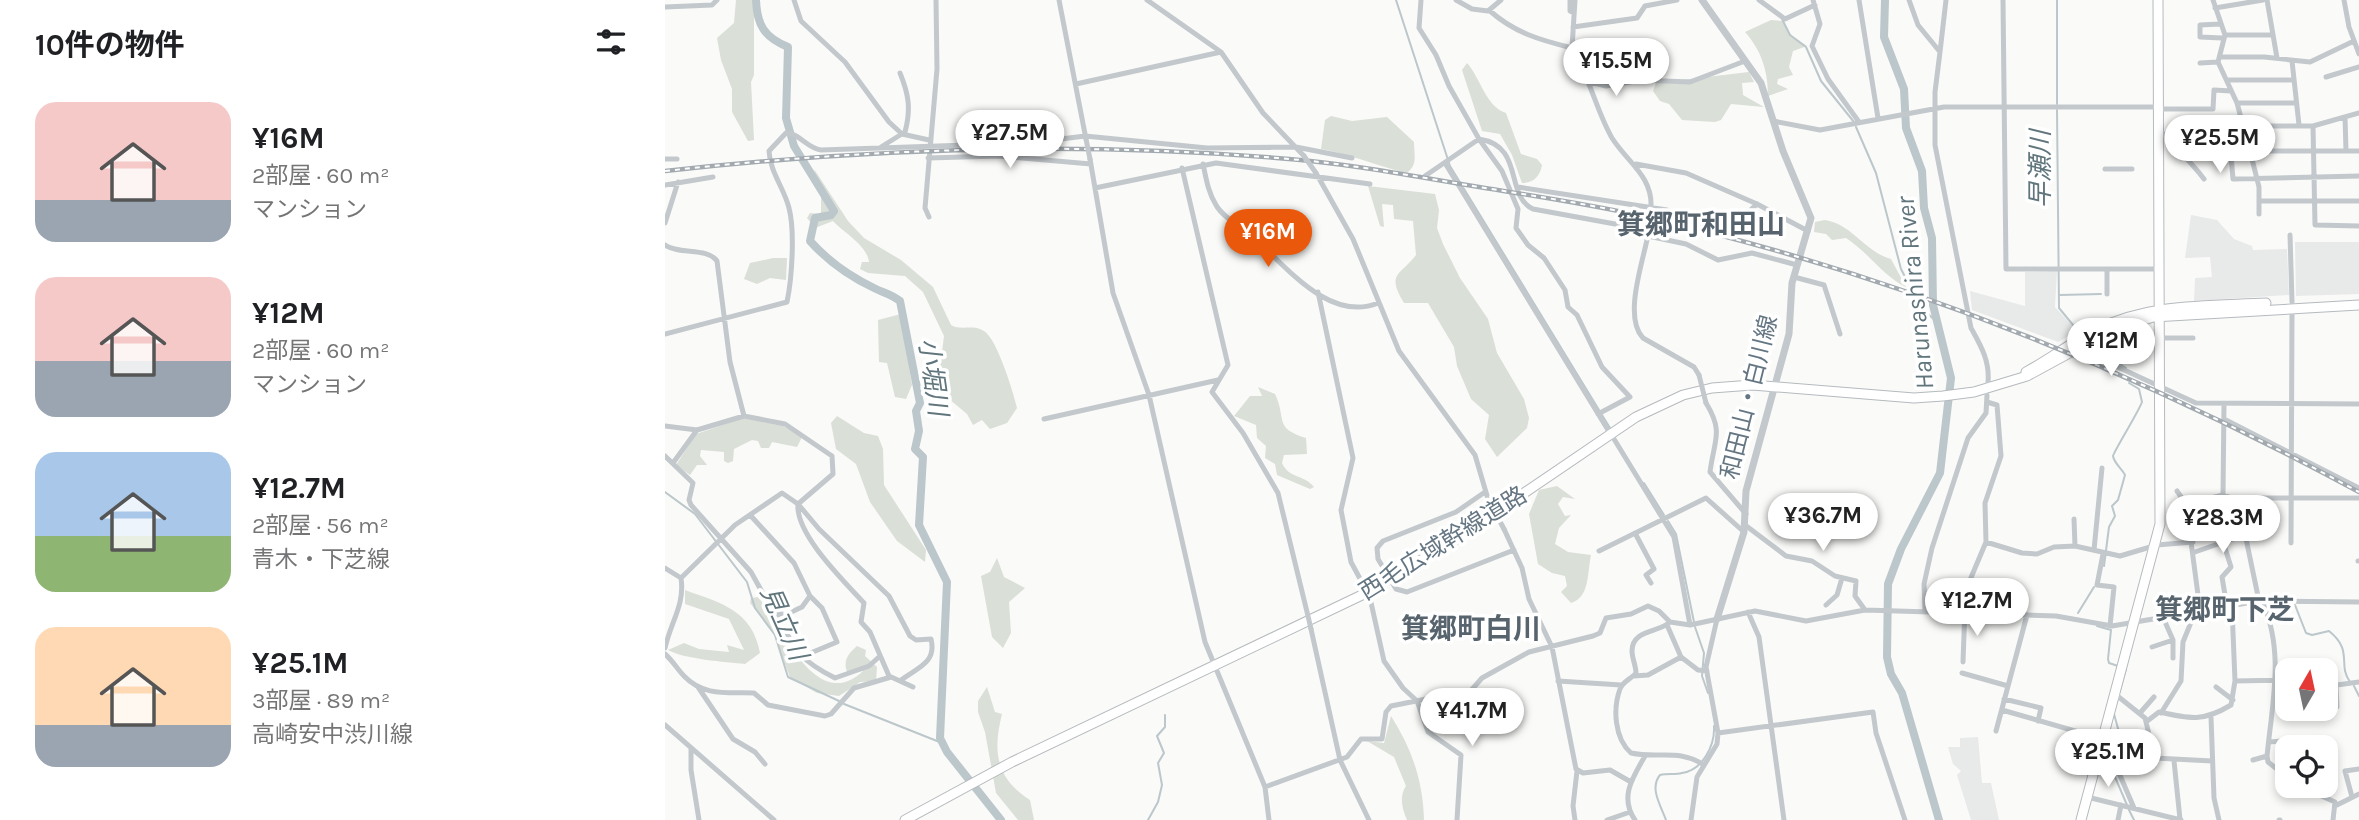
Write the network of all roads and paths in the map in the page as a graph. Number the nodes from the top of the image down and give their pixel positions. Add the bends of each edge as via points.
1 (717, 0) edge
2 (795, 0) edge
3 (936, 0) edge
4 (1059, 0) edge
5 (1147, 0) edge
6 (1421, 0) edge
7 (1456, 0) edge
8 (1501, 0) edge
9 (1573, 0) edge
10 (1677, 0) edge
11 (1702, 0) edge
12 (1759, 0) edge
13 (1859, 0) edge
14 (1909, 0) edge
15 (1946, 0) edge
16 (2004, 0) edge
17 (2158, 0) edge
18 (2213, 0) edge
19 (2265, 0) edge
20 (2344, 0) edge
21 (1658, 1) edge
22 (1814, 2) edge
23 (2252, 2) edge
24 (665, 7) edge
25 (2215, 8) junction
26 (1490, 11) junction
27 (2220, 24) junction
28 (1573, 27) junction
29 (2273, 35) junction
30 (2224, 36) junction
31 (2354, 41) junction
32 (1572, 48) junction
33 (1221, 52) junction
34 (1940, 52) junction
35 (2359, 54) edge
36 (2277, 58) junction
37 (2220, 60) junction
38 (1745, 61) junction
39 (2291, 61) junction
40 (2200, 63) dead end
41 (2359, 67) edge
42 (900, 73) dead end
43 (2326, 77) dead end
44 (2227, 80) junction
45 (2293, 80) junction
46 (1588, 82) junction
47 (1076, 84) junction
48 (2231, 91) junction
49 (2237, 103) junction
50 (2296, 103) junction
51 (2003, 107) junction
52 (2159, 108) junction
53 (1934, 110) junction
54 (2359, 113) edge
55 (2345, 117) junction
56 (1880, 118) junction
57 (1773, 121) junction
58 (1856, 123) junction
59 (2299, 125) junction
60 (2243, 126) junction
61 (2313, 126) junction
62 (2159, 129) junction
63 (902, 134) junction
64 (1086, 137) junction
65 (1479, 139) junction
66 (929, 143) junction
67 (1296, 147) junction
68 (879, 149) junction
69 (2250, 150) junction
70 (2314, 150) junction
71 (2346, 151) junction
72 (2359, 151) edge
73 (928, 158) junction
74 (1352, 158) dead end
75 (665, 159) edge
76 (677, 159) dead end
77 (1091, 162) junction
78 (1445, 163) junction
79 (1203, 164) junction
80 (1636, 164) junction
81 (1182, 168) junction
82 (2105, 169) dead end
83 (2132, 169) dead end
84 (1318, 176) junction
85 (1425, 176) dead end
86 (2256, 176) junction
87 (2359, 176) edge
88 (713, 177) dead end
89 (2314, 177) junction
90 (2204, 179) dead end
91 (678, 181) junction
92 (1370, 184) dead end
93 (665, 185) edge
94 (1518, 187) junction
95 (1095, 188) junction
96 (2260, 201) junction
97 (2315, 201) junction
98 (2359, 201) edge
99 (1757, 204) junction
100 (1651, 209) junction
101 (2259, 214) dead end
102 (929, 217) dead end
103 (665, 223) edge
104 (2359, 226) edge
105 (1808, 231) junction
106 (1648, 233) junction
107 (2290, 234) dead end
108 (665, 244) edge
109 (1797, 264) junction
110 (2107, 269) junction
111 (2160, 269) junction
112 (1794, 278) junction
113 (1318, 292) junction
114 (2107, 295) dead end
115 (2359, 299) edge
116 (1378, 303) junction
117 (2292, 304) junction
118 (2359, 305) edge
119 (2160, 312) junction
120 (724, 319) junction
121 (665, 334) edge
122 (1840, 334) dead end
123 (2160, 338) junction
124 (2193, 338) dead end
125 (2084, 345) junction
126 (1218, 380) junction
127 (1988, 383) dead end
128 (2003, 383) junction
129 (2161, 386) junction
130 (1775, 387) junction
131 (1149, 395) junction
132 (1987, 395) dead end
133 (1987, 402) junction
134 (2224, 404) junction
135 (2291, 404) junction
136 (2359, 404) edge
137 (1600, 413) junction
138 (744, 416) junction
139 (1044, 419) dead end
140 (2224, 419) junction
141 (665, 426) edge
142 (697, 430) junction
143 (1608, 430) dead end
144 (1614, 439) dead end
145 (2290, 451) junction
146 (665, 456) edge
147 (673, 463) junction
148 (2102, 468) dead end
149 (2359, 488) edge
150 (2177, 491) dead end
151 (1487, 495) junction
152 (2223, 495) junction
153 (2359, 498) edge
154 (2291, 499) junction
155 (798, 504) junction
156 (2186, 504) junction
157 (2239, 505) junction
158 (1746, 513) junction
159 (751, 516) junction
160 (1663, 519) junction
161 (2074, 519) dead end
162 (1744, 528) junction
163 (1635, 533) junction
164 (2245, 535) junction
165 (717, 541) junction
166 (1986, 542) junction
167 (2193, 542) junction
168 (2291, 543) dead end
169 (2157, 545) junction
170 (2075, 546) junction
171 (2225, 548) dead end
172 (1514, 550) junction
173 (2094, 550) junction
174 (1599, 551) dead end
175 (2195, 552) junction
176 (2105, 555) junction
177 (665, 568) edge
178 (681, 578) junction
179 (1842, 578) junction
180 (1390, 579) junction
181 (1651, 583) dead end
182 (1365, 587) dead end
183 (810, 596) junction
184 (1370, 598) dead end
185 (2261, 601) junction
186 (2359, 602) edge
187 (1826, 605) dead end
188 (2229, 608) junction
189 (1864, 610) junction
190 (2198, 610) junction
191 (1922, 611) junction
192 (1748, 612) junction
193 (776, 613) junction
194 (1965, 613) junction
195 (2027, 615) junction
196 (2162, 615) junction
197 (1717, 619) junction
198 (2136, 620) junction
199 (1669, 624) junction
200 (1691, 625) junction
201 (2110, 626) junction
202 (2173, 640) junction
203 (1552, 646) junction
204 (2152, 647) dead end
205 (665, 648) edge
206 (665, 654) edge
207 (880, 656) junction
208 (801, 657) junction
209 (1681, 657) junction
210 (2275, 658) edge
211 (2173, 659) dead end
212 (1963, 662) dead end
213 (1215, 666) junction
214 (1704, 670) junction
215 (1962, 673) dead end
216 (1635, 676) junction
217 (891, 677) junction
218 (901, 680) junction
219 (1558, 681) junction
220 (2235, 681) junction
221 (2275, 681) edge
222 (2359, 682) edge
223 (1621, 685) junction
224 (2338, 685) edge
225 (2008, 686) junction
226 (698, 687) junction
227 (913, 687) dead end
228 (2216, 687) dead end
229 (2275, 690) edge
230 (2115, 694) junction
231 (2154, 697) dead end
232 (2004, 699) junction
233 (2233, 700) junction
234 (1417, 701) junction
235 (2002, 710) junction
236 (2140, 713) junction
237 (2161, 713) junction
238 (2210, 718) junction
239 (2038, 721) junction
240 (2146, 722) junction
241 (665, 725) edge
242 (1771, 727) junction
243 (1996, 731) dead end
244 (1718, 733) junction
245 (2103, 738) junction
246 (2269, 742) junction
247 (2275, 742) edge
248 (691, 749) junction
249 (2267, 755) junction
250 (1645, 756) junction
251 (2154, 756) junction
252 (1340, 760) junction
253 (2253, 760) dead end
254 (2174, 761) junction
255 (2212, 761) junction
256 (1701, 763) junction
257 (765, 764) dead end
258 (2275, 768) edge
259 (2359, 769) edge
260 (1577, 771) junction
261 (1631, 782) junction
262 (1265, 787) junction
263 (2359, 794) edge
264 (2087, 797) junction
265 (2352, 797) junction
266 (2330, 798) edge
267 (2122, 805) junction
268 (2337, 805) junction
269 (2133, 808) junction
270 (1630, 812) junction
271 (699, 820) edge
272 (774, 820) edge
273 (906, 820) edge
274 (1269, 820) edge
275 (1369, 820) edge
276 (1457, 820) edge
277 (1576, 820) edge
278 (1607, 820) edge
279 (1635, 820) edge
280 (1691, 820) edge
281 (1784, 820) edge
282 (1905, 820) edge
283 (2081, 820) edge
284 (2118, 820) edge
285 (2180, 820) edge
286 (2219, 820) edge
287 (2333, 820) edge

1 - 24 street via 712,5
2 - 63 street via 801,21 845,62
3 - 66 street via 937,69
4 - 47 street
5 - 33 street
6 - 65 street via 1419,28
7 - 26 street via 1472,9
8 - 26 street
9 - 28 street
10 - 21 street
11 - 38 street, 和田山・白川線
12 - 22 street via 1785,19
13 - 56 street
14 - 34 street via 1918,25
15 - 34 street
16 - 51 street
17 - 52 main road
18 - 25 street
19 - 23 street
19 - 29 street
20 - 31 street
21 - 28 street via 1645,6 1637,18
22 - 58 street via 1820,24 1812,46
23 - 25 street
25 - 27 street
26 - 32 street via 1508,27
27 - 30 street
27 - 30 street via 2200,25 2200,37
28 - 32 street
29 - 30 street
29 - 36 street
30 - 37 street
31 - 35 street
31 - 39 street via 2310,62
32 - 46 street via 1574,74
33 - 47 street
33 - 67 street via 1263,113
34 - 53 street
36 - 37 street
36 - 39 street
37 - 40 street
37 - 44 street
38 - 46 street via 1691,82 1641,80 1606,86
38 - 57 street, 和田山・白川線 via 1761,83
39 - 45 street
41 - 43 street
42 - 63 street via 910,113
44 - 45 street
44 - 48 street
45 - 50 street
46 - 80 street via 1609,133
47 - 64 street
48 - 49 street
48 - 52 street via 2214,90 2213,109
49 - 50 street
49 - 60 street
50 - 59 street
51 - 52 street
51 - 53 street
51 - 110 street via 2006,268
52 - 62 main road
53 - 56 street
53 - 127 street via 1946,206 1971,328 1981,345
54 - 55 street
55 - 61 street
55 - 71 street
56 - 58 street
57 - 58 street via 1820,130
57 - 105 street, 和田山・白川線 via 1810,213
59 - 60 street
59 - 61 street
60 - 69 street
61 - 70 street
62 - 90 street
62 - 111 main road
63 - 66 street
63 - 68 street
64 - 66 street
64 - 67 street via 1207,148
64 - 77 street, bridge
65 - 78 street
65 - 94 street via 1495,144 1508,157
65 - 137 street via 1502,171 1518,209 1516,228 1566,290 1568,307 1577,315 1602,367 1630,397
66 - 68 street
66 - 73 street
67 - 74 street
67 - 84 street, bridge
68 - 120 street via 815,149 789,133 769,151 790,212 787,302
69 - 70 street
69 - 86 street
69 - 86 street via 2231,155 2233,179
70 - 71 street
70 - 89 street
71 - 72 street
73 - 77 street
73 - 102 street via 925,208
75 - 76 street
77 - 95 street
78 - 85 street
78 - 137 street
79 - 81 street
79 - 84 street
79 - 113 street via 1219,209 1304,286
80 - 99 street via 1686,173
80 - 100 street via 1651,191
81 - 95 street
81 - 126 street via 1228,365
82 - 83 street
84 - 92 street
84 - 116 street via 1353,239
86 - 89 street
86 - 96 street
87 - 89 street
88 - 91 street
89 - 97 street
91 - 93 street
91 - 103 street
94 - 100 street
94 - 106 street via 1523,202 1533,209
95 - 131 street via 1113,293
96 - 97 street
96 - 101 street
97 - 98 street
97 - 104 street via 2315,225
99 - 100 street via 1733,226 1717,230
99 - 105 street
100 - 106 street, bridge
105 - 109 street, 和田山・白川線
106 - 109 street via 1718,260 1752,253
106 - 158 street, bridge via 1634,298 1637,331 1694,367 1699,375 1719,437 1711,475
107 - 117 street
108 - 120 street via 677,251 714,256
109 - 112 street, 和田山・白川線
110 - 111 street
110 - 114 street
111 - 119 main road
112 - 122 street via 1824,285
112 - 130 street, 和田山・白川線 via 1789,334
113 - 116 street via 1340,306 1361,310
113 - 182 street via 1353,457 1341,510 1351,562
115 - 117 main road, 西毛広域幹線道路
116 - 151 street via 1399,351 1475,455
117 - 118 main road, 西毛広域幹線道路
117 - 119 main road, 西毛広域幹線道路
117 - 135 street
119 - 123 main road
119 - 125 main road, 西毛広域幹線道路
119 - 128 main road, 西毛広域幹線道路 via 2096,330
120 - 121 street
120 - 138 street
123 - 124 street
123 - 129 main road
125 - 128 main road, 西毛広域幹線道路 via 2038,373
125 - 129 street via 2087,353
126 - 131 street
126 - 252 street, bridge via 1213,394 1278,493
128 - 130 main road, 西毛広域幹線道路 via 1926,398
129 - 134 street via 2196,403
129 - 169 main road
130 - 158 street, 和田山・白川線 via 1746,491
130 - 180 main road, 西毛広域幹線道路 via 1712,388 1651,409
131 - 139 street
131 - 213 street via 1205,642
132 - 133 street
133 - 166 street via 1997,405 2001,456 1985,503
133 - 191 street via 1983,419 1968,438 1932,548
134 - 135 street
134 - 140 street
135 - 136 street
135 - 145 street
137 - 143 street
138 - 142 street
138 - 155 street via 785,424 832,456 833,474
140 - 145 street
140 - 152 street
141 - 142 street
142 - 147 street
144 - 160 street
145 - 149 street
145 - 154 street
146 - 147 street
147 - 165 street via 694,483 690,502
148 - 173 street
150 - 156 street
151 - 172 street, bridge
151 - 180 street via 1380,544 1378,559
152 - 156 street
152 - 157 street
153 - 154 street
154 - 157 street via 2262,498
154 - 168 street
155 - 159 street via 778,493
155 - 207 street via 814,543 840,581 863,603 861,622
155 - 218 street via 890,596 910,636 931,639 929,661
156 - 167 street
157 - 164 street
158 - 162 street, 和田山・白川線
159 - 165 street
159 - 183 street via 794,563
160 - 162 street via 1706,498
160 - 163 street
160 - 200 street via 1674,537
161 - 170 street
162 - 179 street via 1786,556 1812,561
162 - 197 street, 和田山・白川線
163 - 174 street
163 - 181 street via 1654,569 1646,575
164 - 175 street
164 - 185 street
165 - 178 street
165 - 193 street via 751,572
166 - 170 street via 2032,554
166 - 194 street via 1970,580
167 - 169 street
167 - 175 street
169 - 176 street via 2120,556
169 - 198 main road
170 - 173 street
171 - 188 street via 2231,567 2223,577
172 - 180 street via 1406,592 1396,589
172 - 203 street via 1529,598
173 - 176 street
175 - 190 street
176 - 201 street via 2097,585 2114,587
177 - 178 street
178 - 205 street via 682,603
179 - 187 street via 1837,594
179 - 189 street via 1856,581 1854,593
180 - 213 main road, 西毛広域幹線道路
183 - 193 street via 802,607 785,615
183 - 208 street via 822,608 837,642
184 - 234 street via 1382,657
185 - 186 street
185 - 188 street
185 - 210 street
188 - 190 street
188 - 220 street
189 - 191 street
189 - 192 street via 1806,621
190 - 196 street
190 - 237 street via 2183,642 2181,681
191 - 194 street
192 - 197 street
192 - 242 street via 1759,636
193 - 208 street
194 - 195 street
194 - 212 street
195 - 201 street via 2073,617
195 - 225 street
196 - 198 street
196 - 202 street
197 - 200 street
197 - 214 street, 和田山・白川線
198 - 201 street
198 - 230 main road
199 - 200 street
199 - 203 street via 1648,606 1607,618 1600,633 1593,636
199 - 209 street
199 - 216 street via 1634,642
202 - 204 street
202 - 211 street
203 - 219 street
203 - 234 street via 1532,650 1485,676 1453,703
206 - 226 street
207 - 208 street via 869,666 835,678
207 - 217 street
209 - 214 street
209 - 216 street
213 - 262 street
213 - 273 main road, 西毛広域幹線道路 via 1012,762
214 - 244 street, 和田山・白川線 via 1716,705
215 - 225 street
216 - 223 street
217 - 218 street
217 - 226 street via 854,688 831,714 821,716 768,705 754,693 724,694
218 - 227 street
219 - 223 street
219 - 260 street
220 - 221 street
220 - 233 street
222 - 224 street
223 - 250 street via 1615,708 1621,741 1629,752
225 - 232 street
226 - 257 street via 733,738
228 - 233 street
229 - 246 street
230 - 236 street
230 - 245 main road
231 - 236 street
232 - 235 street
232 - 239 street via 2041,708
233 - 238 street
234 - 252 street via 1388,709 1382,739 1361,739
234 - 276 street via 1428,732 1458,751 1462,759
235 - 239 street
235 - 243 street
236 - 240 street
237 - 238 street
237 - 240 street
238 - 255 street
239 - 245 street
240 - 251 street
241 - 248 street
242 - 244 street
242 - 281 street
242 - 282 street via 1873,712
244 - 256 street, 和田山・白川線 via 1717,744
245 - 264 main road
246 - 247 street
246 - 249 street
248 - 271 street
248 - 272 street
249 - 253 street
249 - 258 street
250 - 256 street via 1682,754
250 - 261 street
251 - 254 street
251 - 269 street via 2116,766
252 - 262 street
252 - 275 street
254 - 255 street
254 - 285 street
255 - 286 street
256 - 280 street, 和田山・白川線
259 - 265 street via 2345,771
260 - 261 street via 1610,770
260 - 277 street
261 - 270 street
262 - 274 street
263 - 265 street
264 - 267 street
264 - 283 main road
265 - 268 street
266 - 268 street
267 - 269 street
267 - 284 street
268 - 287 street
269 - 285 street
270 - 278 street
270 - 279 street

